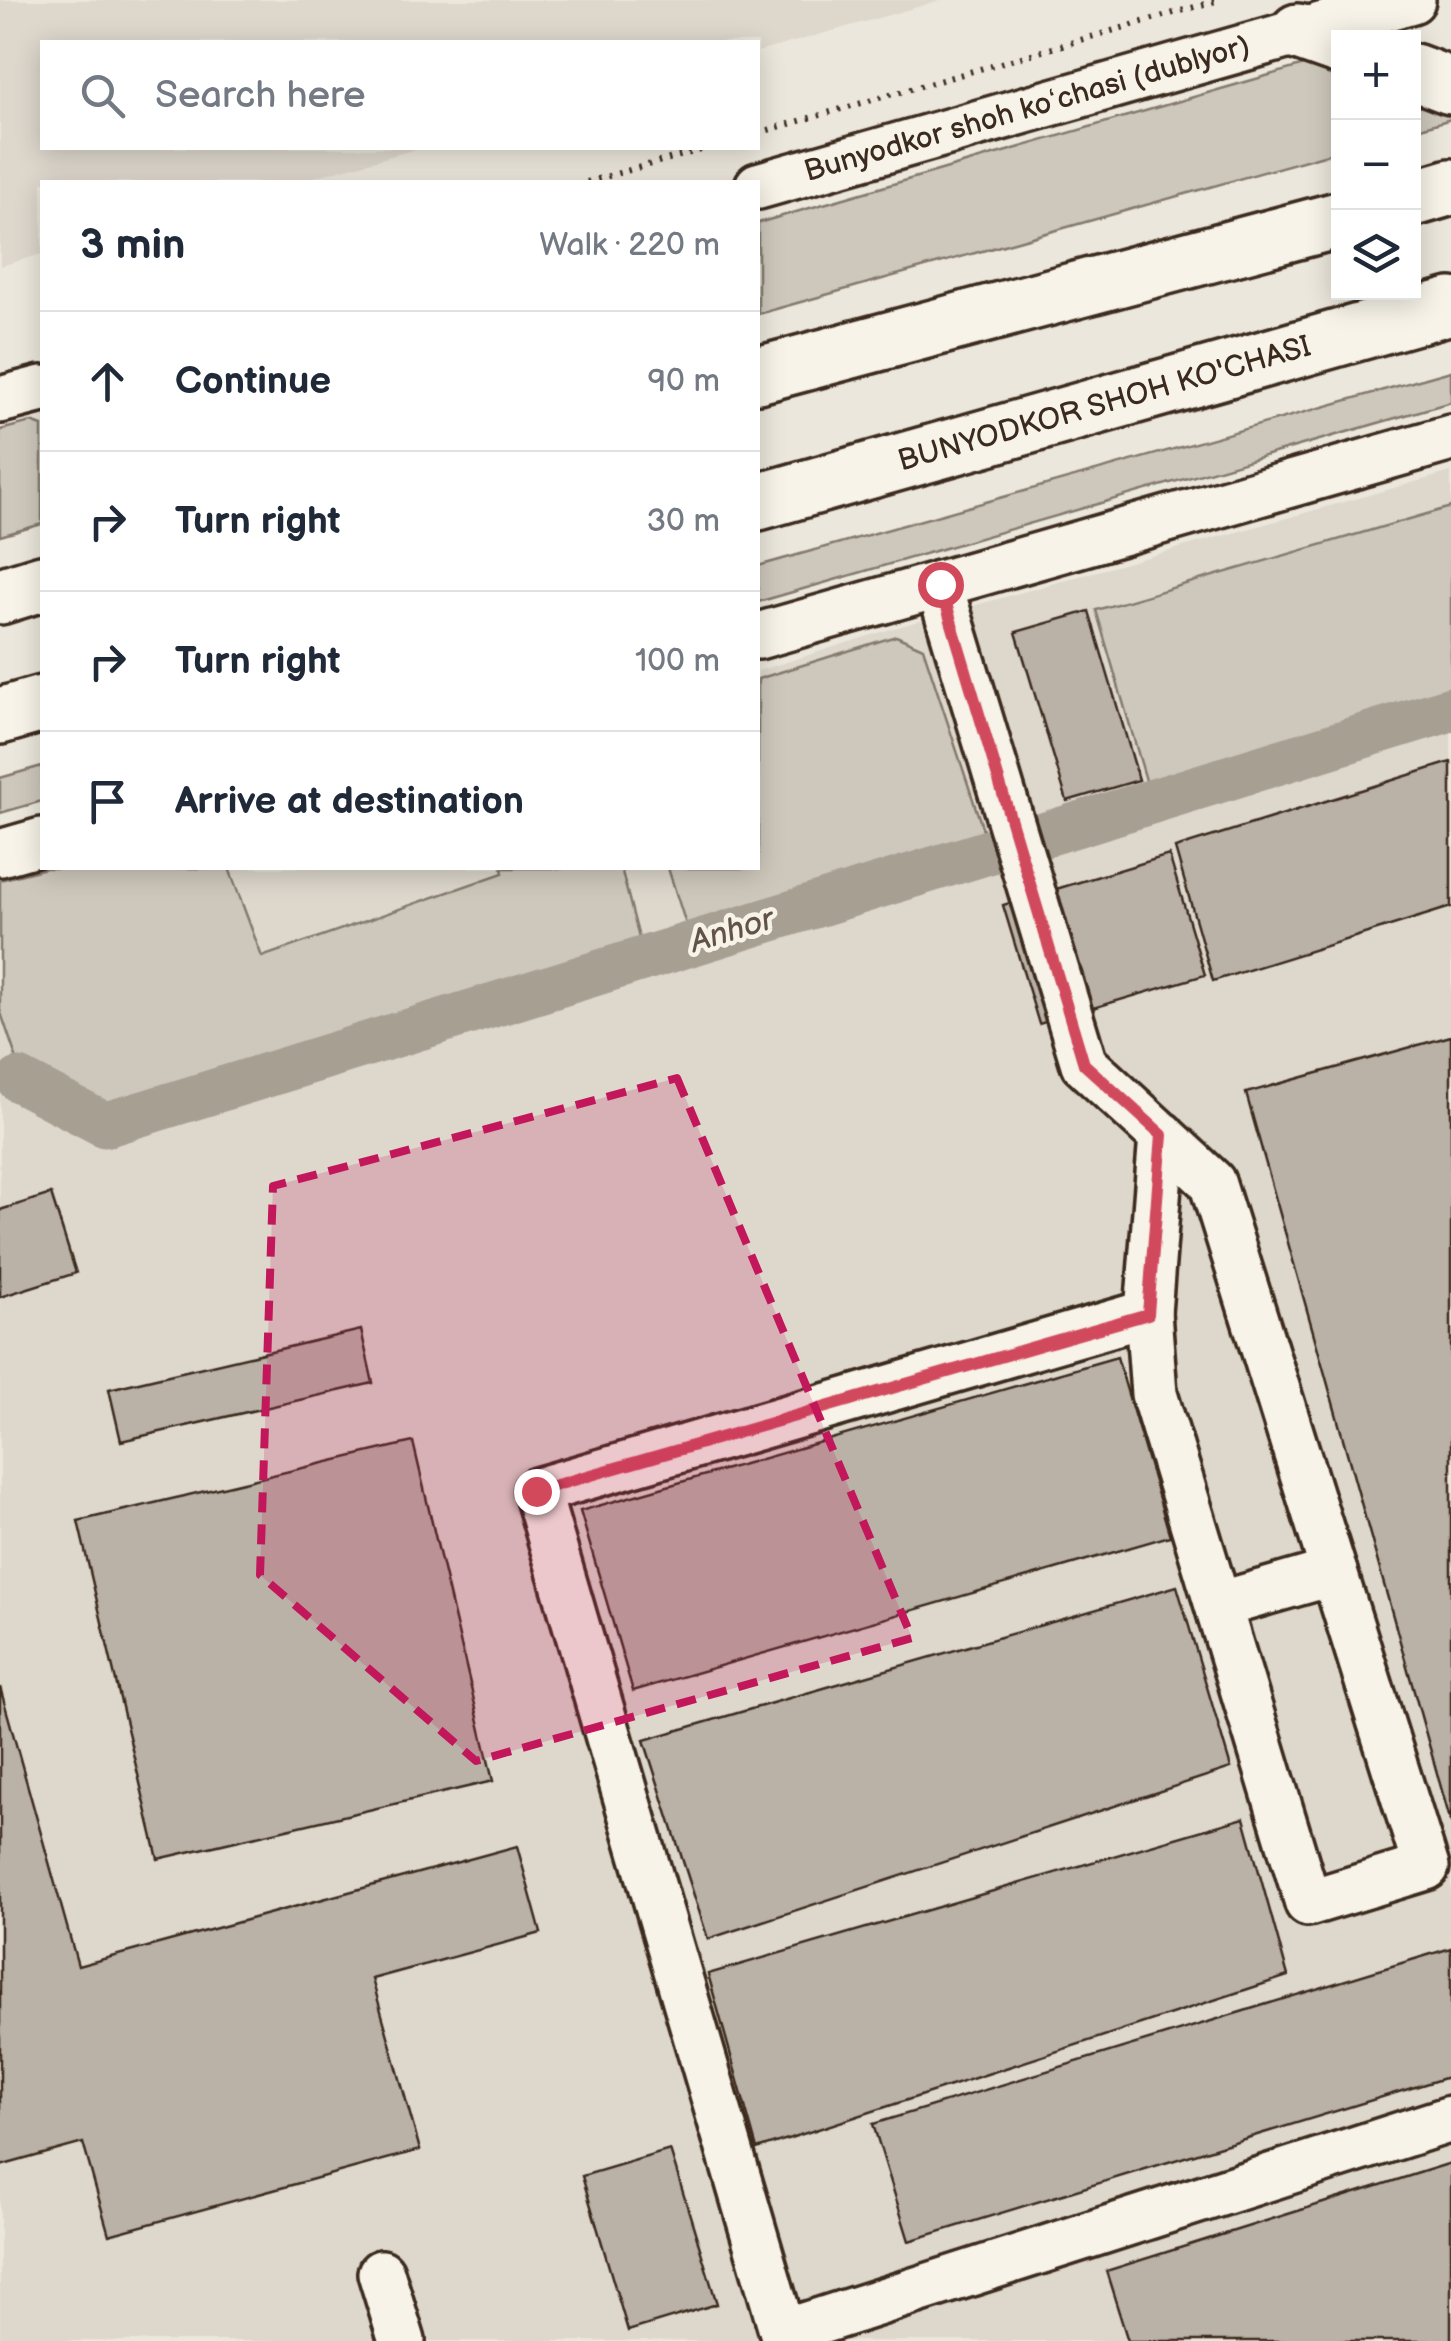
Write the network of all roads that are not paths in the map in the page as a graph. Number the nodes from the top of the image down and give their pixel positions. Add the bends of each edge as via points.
1 (1412, 0) edge
2 (1318, 39) edge
3 (1421, 75) edge
4 (1451, 86) edge
5 (760, 185) edge
6 (1451, 188) edge
7 (1421, 196) edge
8 (1331, 222) edge
9 (1451, 306) edge
10 (760, 374) edge
11 (40, 390) edge
12 (0, 400) edge
13 (1451, 438) edge
14 (760, 501) edge
15 (40, 584) edge
16 (940, 584) junction
17 (0, 596) edge
18 (760, 635) edge
19 (40, 705) edge
20 (0, 716) edge
21 (40, 842) edge
22 (0, 854) edge
23 (1162, 1135) junction
24 (1148, 1314) junction
25 (1334, 1572) junction
26 (1219, 1606) junction
27 (1451, 2119) edge
28 (381, 2273) dead end
29 (402, 2341) edge

1 - 2 street, Bunyodkor shoh koʻchasi (dublyor)
2 - 5 street, Bunyodkor shoh koʻchasi (dublyor)
3 - 4 main road
6 - 7 main road
8 - 10 main road
9 - 14 main road, BUNYODKOR SHOH KO'CHASI
11 - 12 street
13 - 16 street
15 - 17 main road
16 - 18 street
16 - 23 street via 1084,1064
19 - 20 main road
21 - 22 street
23 - 24 street
23 - 25 street via 1212,1182
24 - 26 street via 1154,1394
24 - 27 street via 536,1491 783,2333
25 - 26 street
25 - 26 street via 1426,1867 1308,1902
28 - 29 street

